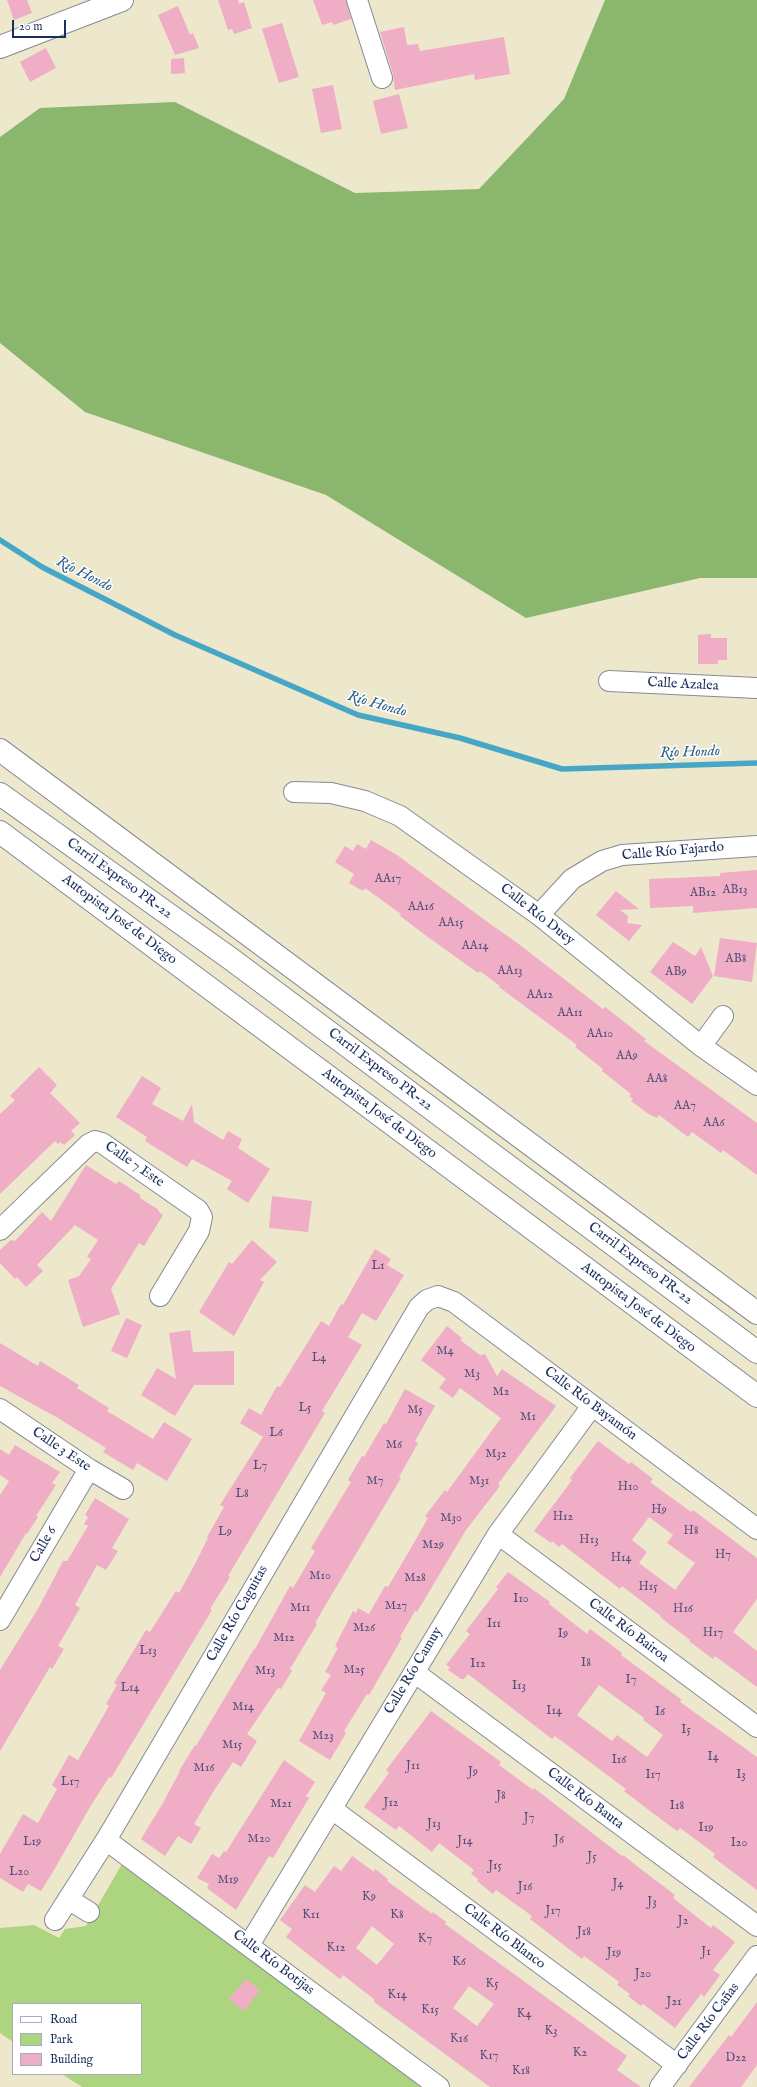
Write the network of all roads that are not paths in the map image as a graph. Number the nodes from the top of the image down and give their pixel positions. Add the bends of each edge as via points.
1 (122, 0) edge
2 (357, 0) edge
3 (0, 47) edge
4 (382, 78) dead end
5 (609, 681) dead end
6 (757, 688) edge
7 (0, 750) edge
8 (294, 792) dead end
9 (0, 794) edge
10 (0, 832) edge
11 (757, 846) edge
12 (539, 915) junction
13 (723, 1016) dead end
14 (700, 1046) junction
15 (757, 1085) edge
16 (0, 1230) edge
17 (160, 1296) dead end
18 (419, 1307) joint
19 (757, 1313) edge
20 (757, 1352) edge
21 (757, 1396) edge
22 (592, 1406) junction
23 (0, 1409) edge
24 (89, 1469) junction
25 (123, 1489) dead end
26 (757, 1529) edge
27 (498, 1534) junction
28 (0, 1620) edge
29 (414, 1672) junction
30 (757, 1727) edge
31 (332, 1809) junction
32 (106, 1840) junction
33 (68, 1899) junction
34 (89, 1912) dead end
35 (55, 1920) dead end
36 (757, 1926) edge
37 (249, 1945) junction
38 (757, 1956) edge
39 (677, 2065) junction
40 (439, 2087) edge
41 (660, 2087) edge

1 - 3 main road
2 - 4 street
5 - 6 street, Calle Azalea
7 - 19 main road
8 - 12 street, Calle Río Duey via 331,793 365,801 400,816
9 - 20 main road, Carril Expreso PR-22 via 231,959
10 - 21 main road, Autopista José de Diego
11 - 12 street, Calle Río Fajardo via 622,855 609,859 572,879
12 - 14 street, Calle Río Duey
13 - 14 street
14 - 15 street, Calle Río Duey
16 - 17 street, Calle 7 Este via 89,1144 95,1141 102,1142 198,1210 202,1217 199,1231
18 - 22 street, Calle Río Bayamón via 427,1300 438,1296 454,1302
18 - 32 street, Calle Río Caguitas
22 - 26 street, Calle Río Bayamón
22 - 27 street, Calle Río Camuy
23 - 24 street, Calle 3 Este
24 - 25 street, Calle 3 Este
24 - 28 street, Calle 6
27 - 29 street, Calle Río Camuy
27 - 30 street, Calle Río Bairoa
29 - 31 street, Calle Río Camuy
29 - 36 street, Calle Río Bauta
31 - 37 street, Calle Río Camuy
31 - 39 street, Calle Río Blanco
32 - 33 street, Calle Río Caguitas
32 - 37 street, Calle Río Botijas
33 - 34 street
33 - 35 street, Calle Río Caguitas
37 - 40 street, Calle Río Botijas
38 - 39 street, Calle Río Cañas
39 - 41 street, Calle Río Cañas

